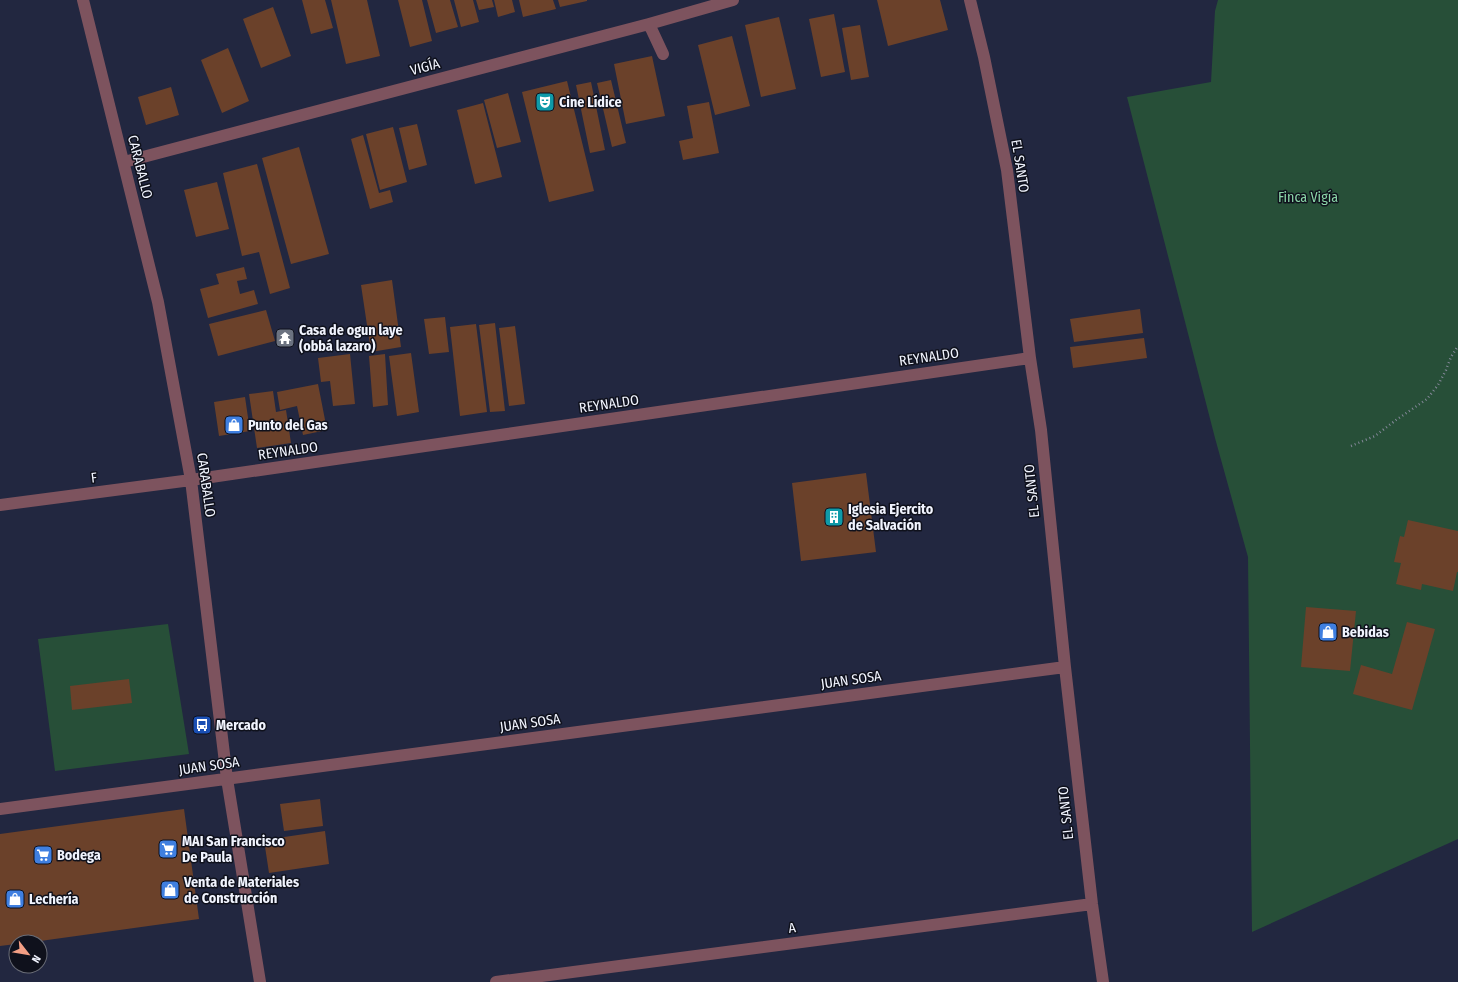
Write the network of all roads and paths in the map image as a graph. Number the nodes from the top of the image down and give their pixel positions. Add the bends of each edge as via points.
1 (83, 0) edge
2 (733, 0) edge
3 (970, 0) edge
4 (649, 24) junction
5 (663, 54) dead end
6 (124, 162) junction
7 (1458, 346) edge
8 (1030, 358) junction
9 (1351, 446) dead end
10 (191, 480) junction
11 (0, 505) edge
12 (1065, 666) junction
13 (227, 779) junction
14 (0, 809) edge
15 (1092, 904) junction
16 (260, 982) edge
17 (496, 982) edge
18 (1103, 982) edge

1 - 6 street, CARABALLO
2 - 4 street, VIGÍA
3 - 8 street, EL SANTO via 1007,170
4 - 5 street
4 - 6 street, VIGÍA
6 - 10 street, CARABALLO via 158,302
7 - 9 path via 1428,399 1375,436
8 - 10 street, REYNALDO
8 - 12 street, EL SANTO via 1041,430
10 - 11 street, F
10 - 13 street, CARABALLO
12 - 13 street, JUAN SOSA
12 - 15 street, EL SANTO
13 - 14 street, JUAN SOSA
13 - 16 street, CARABALLO
15 - 17 street, A
15 - 18 street, EL SANTO

